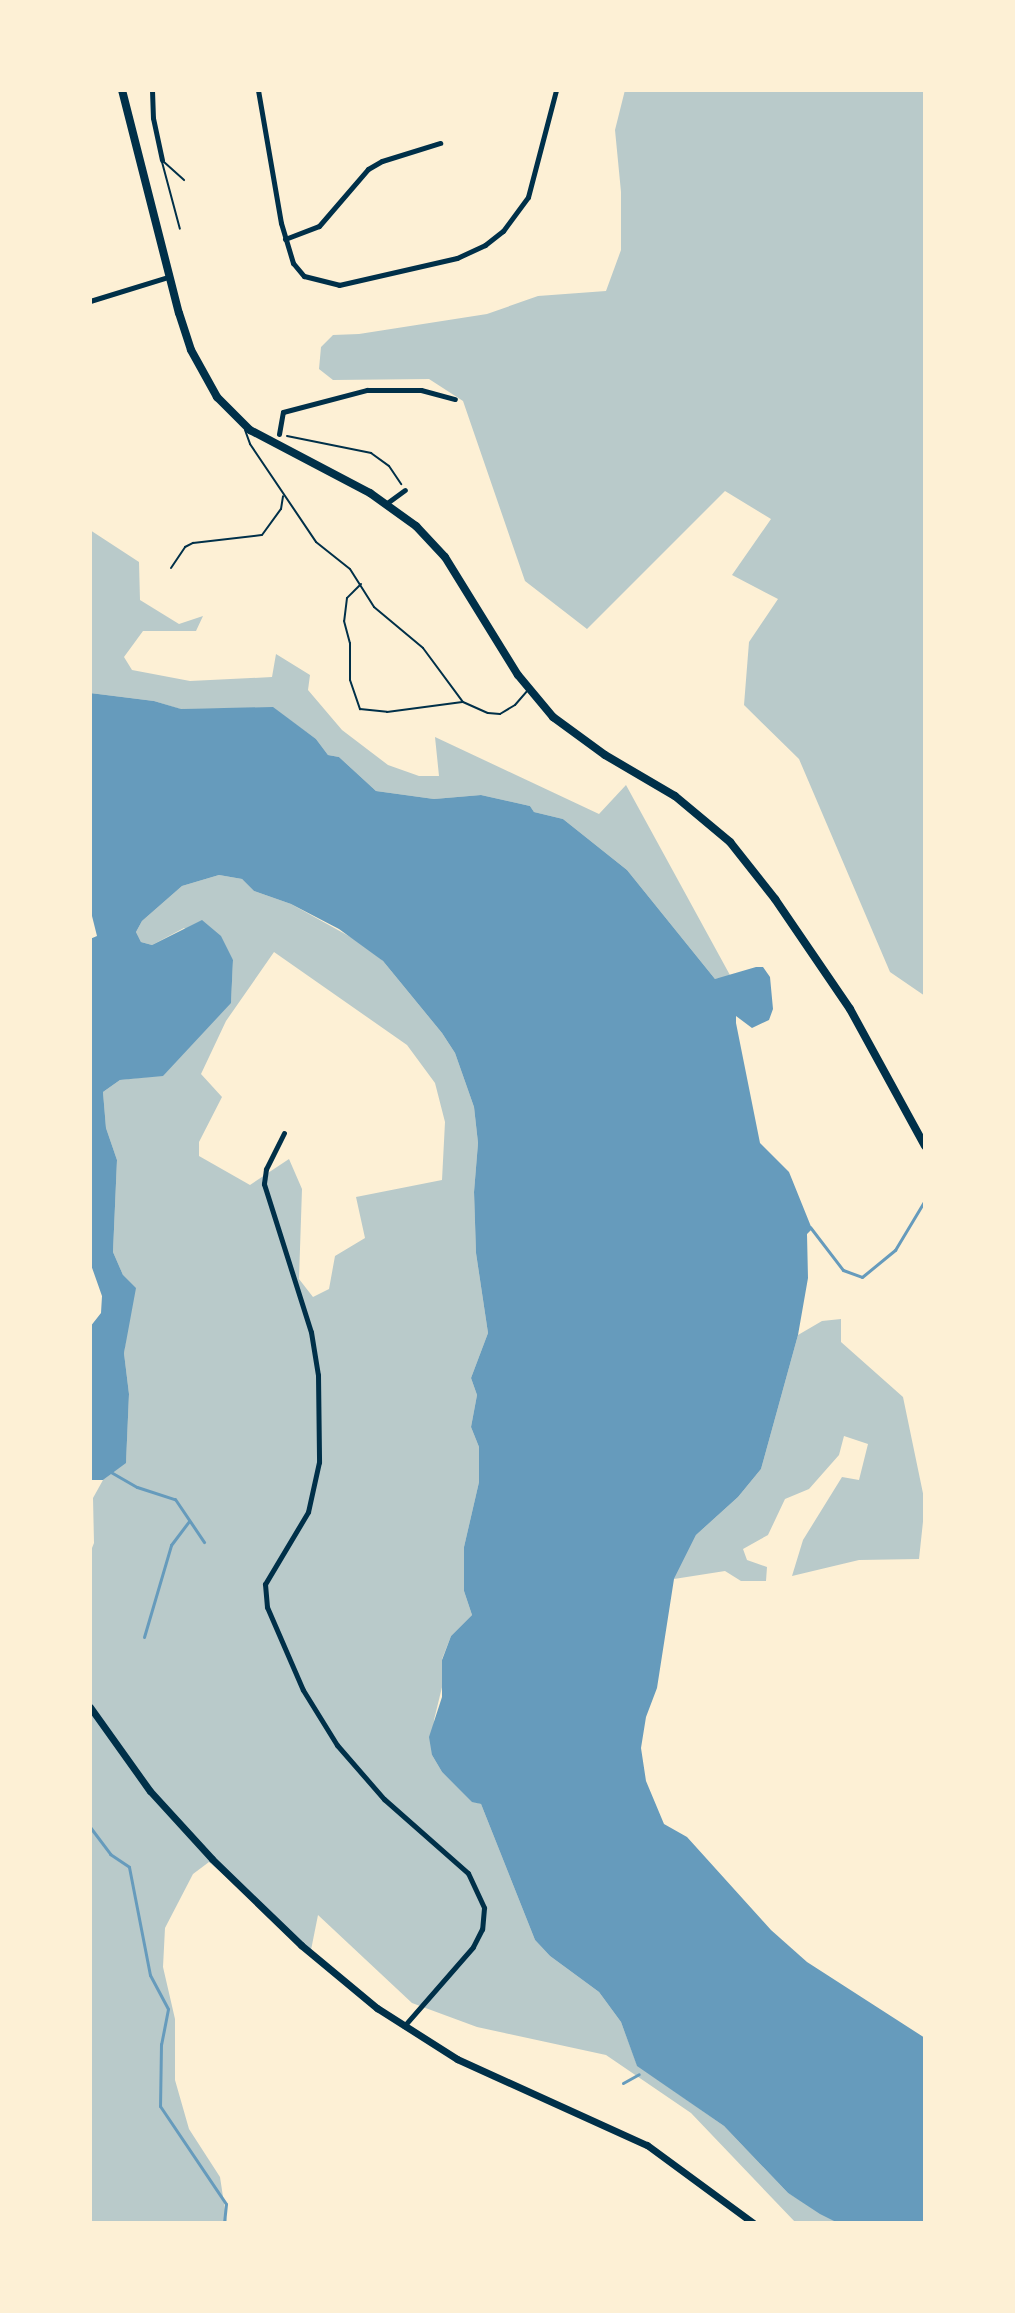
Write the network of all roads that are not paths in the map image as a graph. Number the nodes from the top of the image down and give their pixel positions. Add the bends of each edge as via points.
1 (122, 90) edge
2 (152, 90) edge
3 (258, 90) edge
4 (556, 90) edge
5 (440, 143) dead end
6 (162, 160) junction
7 (184, 180) dead end
8 (180, 229) dead end
9 (285, 239) junction
10 (168, 277) junction
11 (90, 301) edge
12 (455, 399) dead end
13 (244, 425) junction
14 (279, 434) road end
15 (405, 490) road end
16 (282, 491) junction
17 (387, 503) junction
18 (171, 568) dead end
19 (362, 584) junction
20 (528, 689) junction
21 (463, 702) junction
22 (284, 1133) dead end
23 (925, 1146) edge
24 (90, 1707) edge
25 (404, 2027) junction
26 (753, 2223) edge

1 - 10 main road
2 - 6 street
3 - 9 street
4 - 9 street via 528,197 503,231 485,245 457,258 339,285 304,276
5 - 9 street via 368,169 319,226
6 - 7 lane
6 - 8 lane
10 - 11 street
10 - 13 main road via 199,366 217,397
12 - 14 street via 421,390 367,390 283,412
13 - 16 lane via 250,444
13 - 17 main road
15 - 17 street
16 - 18 lane via 281,509 262,535 193,543
16 - 19 lane via 316,542
17 - 20 main road via 445,557
19 - 21 lane via 374,607 423,648
19 - 21 lane via 350,593 344,614 350,680 360,709 387,712
20 - 21 lane via 500,714
20 - 23 main road via 567,729 697,812 747,861 850,1009
22 - 25 street via 264,1184 311,1332 318,1375 319,1462 308,1512 265,1584 267,1607 303,1690 337,1745 384,1799 468,1873 484,1908 473,1947
24 - 25 main road via 150,1791 212,1859 301,1945
25 - 26 main road via 457,2059 647,2145

